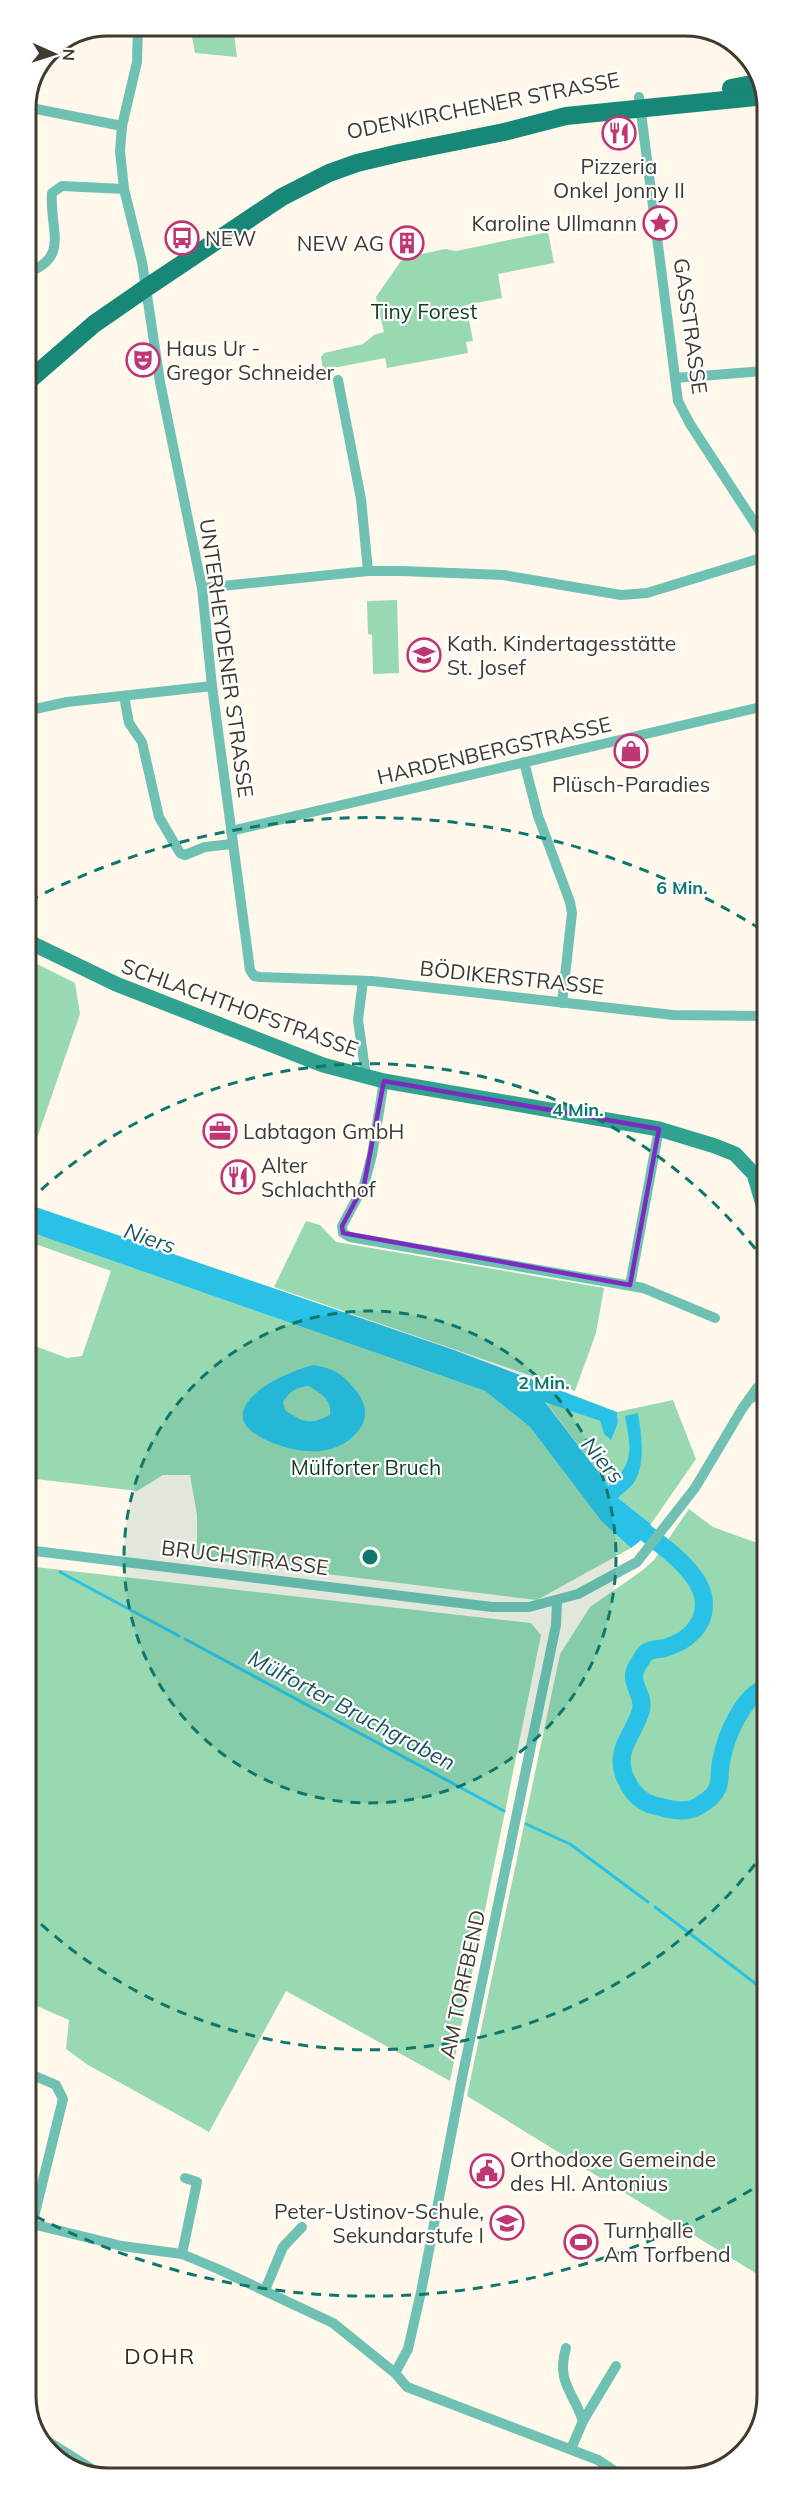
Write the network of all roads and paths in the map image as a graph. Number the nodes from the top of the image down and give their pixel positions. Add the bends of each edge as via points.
1 (137, 36) edge
2 (753, 84) edge
3 (756, 96) edge
4 (640, 102) junction
5 (36, 108) edge
6 (122, 126) junction
7 (124, 189) junction
8 (36, 269) edge
9 (145, 282) junction
10 (36, 360) edge
11 (757, 372) edge
12 (36, 374) edge
13 (675, 378) junction
14 (338, 380) dead end
15 (757, 526) edge
16 (757, 559) edge
17 (368, 571) junction
18 (202, 588) junction
19 (212, 686) junction
20 (124, 696) junction
21 (757, 708) edge
22 (36, 709) edge
23 (524, 762) junction
24 (231, 831) junction
25 (232, 844) junction
26 (36, 945) edge
27 (254, 976) joint
28 (363, 981) junction
29 (562, 1002) junction
30 (757, 1016) edge
31 (366, 1076) junction
32 (384, 1081) junction
33 (659, 1130) junction
34 (757, 1168) edge
35 (630, 1285) junction
36 (715, 1318) dead end
37 (757, 1387) edge
38 (757, 1396) edge
39 (749, 1399) junction
40 (36, 1552) edge
41 (557, 1600) junction
42 (36, 2076) edge
43 (185, 2178) dead end
44 (36, 2201) edge
45 (36, 2225) edge
46 (302, 2227) dead end
47 (182, 2254) junction
48 (265, 2290) junction
49 (566, 2349) dead end
50 (616, 2366) dead end
51 (394, 2373) junction
52 (583, 2421) junction
53 (60, 2449) edge
54 (571, 2450) junction
55 (84, 2464) edge
56 (610, 2468) edge

1 - 6 street, UNTERHEYDENER STRASSE
2 - 4 main road, ODENKIRCHENER STRASSE
3 - 4 main road, ODENKIRCHENER STRASSE
4 - 9 main road, ODENKIRCHENER STRASSE via 343,168 282,197
4 - 13 street, GASSTRASSE
5 - 6 street
6 - 7 street, UNTERHEYDENER STRASSE
7 - 8 street via 62,186 52,193 55,247 52,257
7 - 9 street, UNTERHEYDENER STRASSE
9 - 10 main road, ODENKIRCHENER STRASSE via 90,314
9 - 12 main road, ODENKIRCHENER STRASSE
9 - 18 street, UNTERHEYDENER STRASSE via 156,363
11 - 13 street
13 - 15 street, GASSTRASSE via 678,401 690,424
14 - 17 street via 361,499
16 - 17 street via 647,593 621,595 503,575
17 - 18 street
18 - 19 street, UNTERHEYDENER STRASSE
19 - 20 street
19 - 24 street, UNTERHEYDENER STRASSE
20 - 22 street
20 - 25 street via 129,723 142,742 159,817 180,853
21 - 23 street, HARDENBERGSTRASSE
23 - 24 street, HARDENBERGSTRASSE
23 - 29 street via 538,816 572,913
24 - 25 street, UNTERHEYDENER STRASSE
25 - 27 street, UNTERHEYDENER STRASSE
26 - 31 main road, SCHLACHTHOFSTRASSE via 117,984 323,1065
27 - 28 street, BÖDIKERSTRASSE
28 - 29 street, BÖDIKERSTRASSE
28 - 31 street via 358,1020
29 - 30 street, BÖDIKERSTRASSE via 673,1015
31 - 32 main road, SCHLACHTHOFSTRASSE
32 - 33 main road, SCHLACHTHOFSTRASSE
32 - 35 street via 364,1185 342,1226 343,1233
33 - 34 main road, SCHLACHTHOFSTRASSE via 715,1146
33 - 35 street
35 - 36 street
37 - 39 street, BRUCHSTRASSE
38 - 39 street
39 - 41 street, BRUCHSTRASSE via 695,1488 637,1562 606,1581
40 - 41 street, BRUCHSTRASSE via 492,1607 529,1607
41 - 51 street, AM TORFBEND via 556,1625 421,2292 408,2349
42 - 44 street via 56,2085 63,2099
43 - 47 street via 196,2182
45 - 47 street via 122,2246
46 - 48 street via 283,2247
47 - 48 street
48 - 51 street via 333,2323
49 - 52 street via 562,2364 564,2382
50 - 52 street
51 - 54 street via 407,2387
52 - 54 street
53 - 55 street
54 - 56 street

